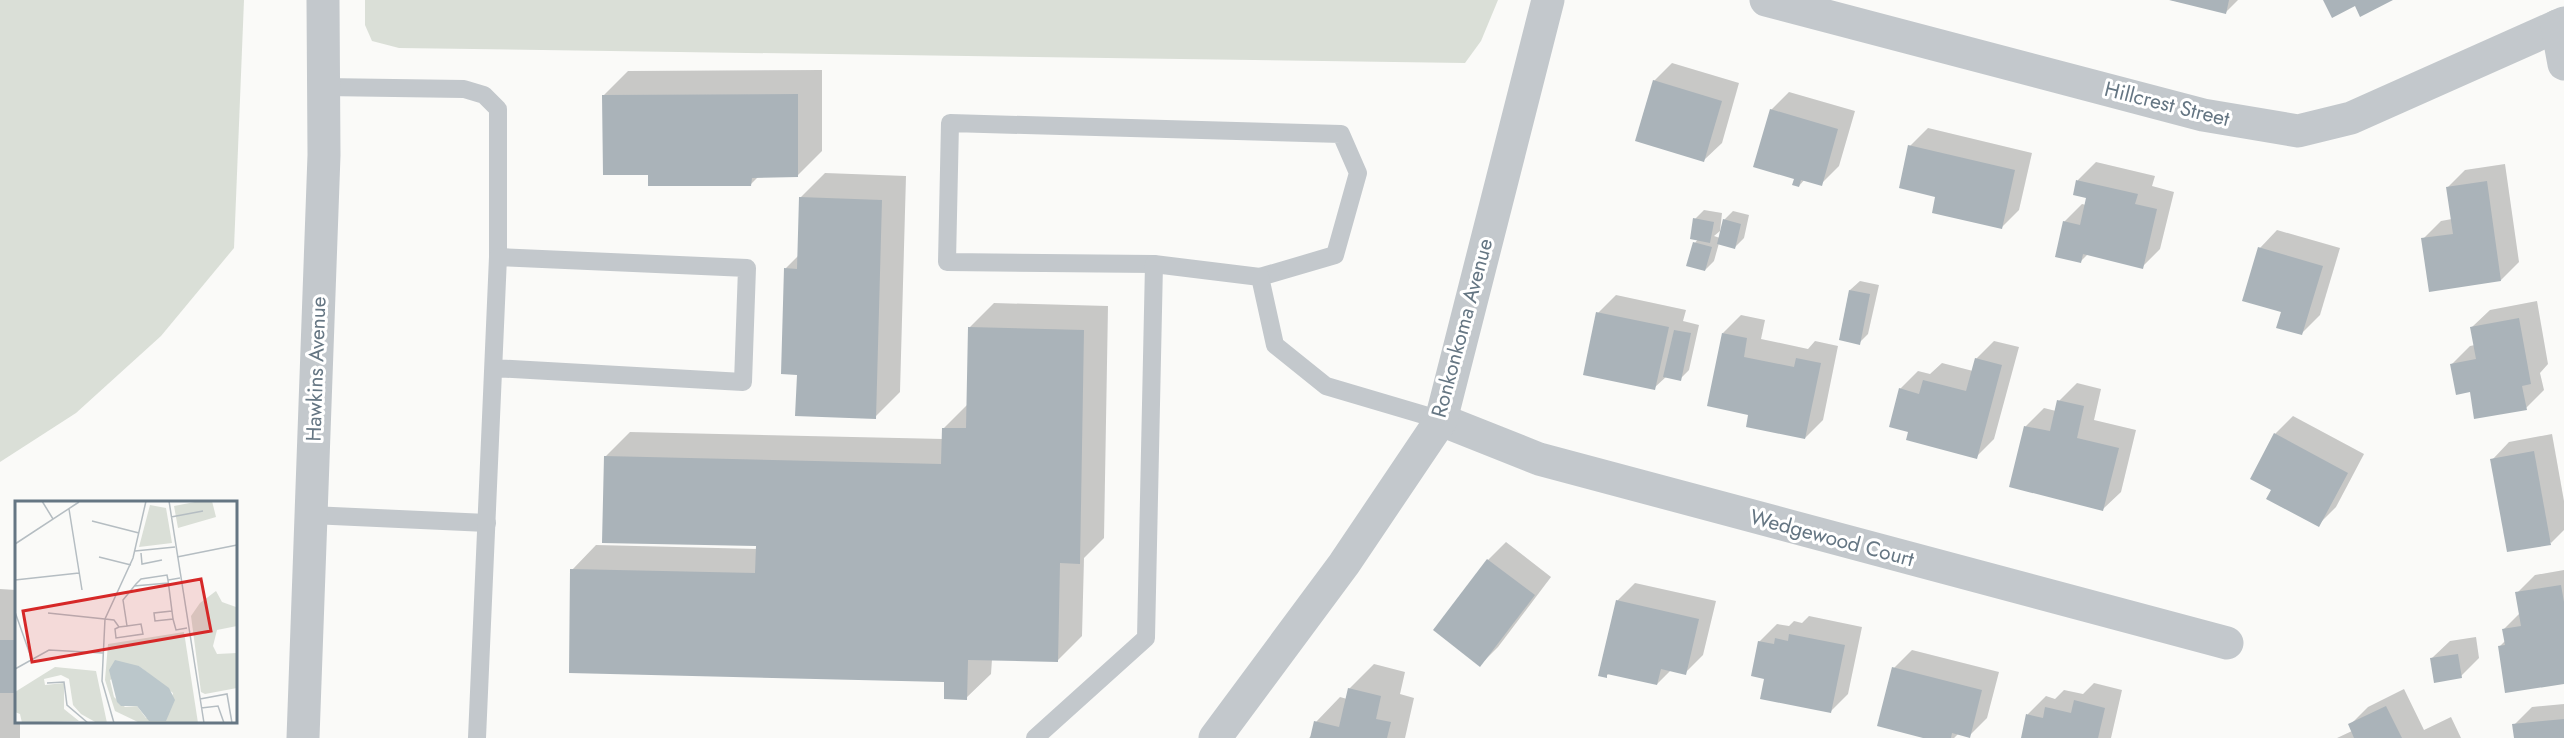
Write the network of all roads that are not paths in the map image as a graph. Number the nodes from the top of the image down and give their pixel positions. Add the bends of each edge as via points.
1 (323, 0) edge
2 (1548, 0) edge
3 (1766, 0) edge
4 (2561, 25) edge
5 (2564, 63) edge
6 (324, 87) junction
7 (498, 257) junction
8 (1154, 264) junction
9 (1260, 277) junction
10 (494, 368) junction
11 (1441, 420) junction
12 (311, 515) junction
13 (487, 523) junction
14 (2227, 644) dead end
15 (303, 738) edge
16 (477, 738) edge
17 (1035, 738) edge
18 (1215, 738) edge

1 - 6 street, Hawkins Avenue
2 - 11 street, Ronkonkoma Avenue
3 - 4 street, Hillcrest Street via 2203,115 2298,131 2351,118
4 - 5 street
6 - 7 lane via 464,89 484,95 498,109
6 - 12 street, Hawkins Avenue
7 - 10 lane
7 - 10 lane via 747,268 743,382
8 - 9 lane
8 - 9 lane via 947,262 950,123 1341,134 1358,173 1335,255
8 - 17 lane via 1146,638
9 - 11 lane via 1275,345 1317,379 1326,386
10 - 13 lane
11 - 14 street, Wedgewood Court via 1539,459
11 - 18 street, Ronkonkoma Avenue via 1344,564
12 - 13 lane
12 - 15 street, Hawkins Avenue
13 - 16 lane

